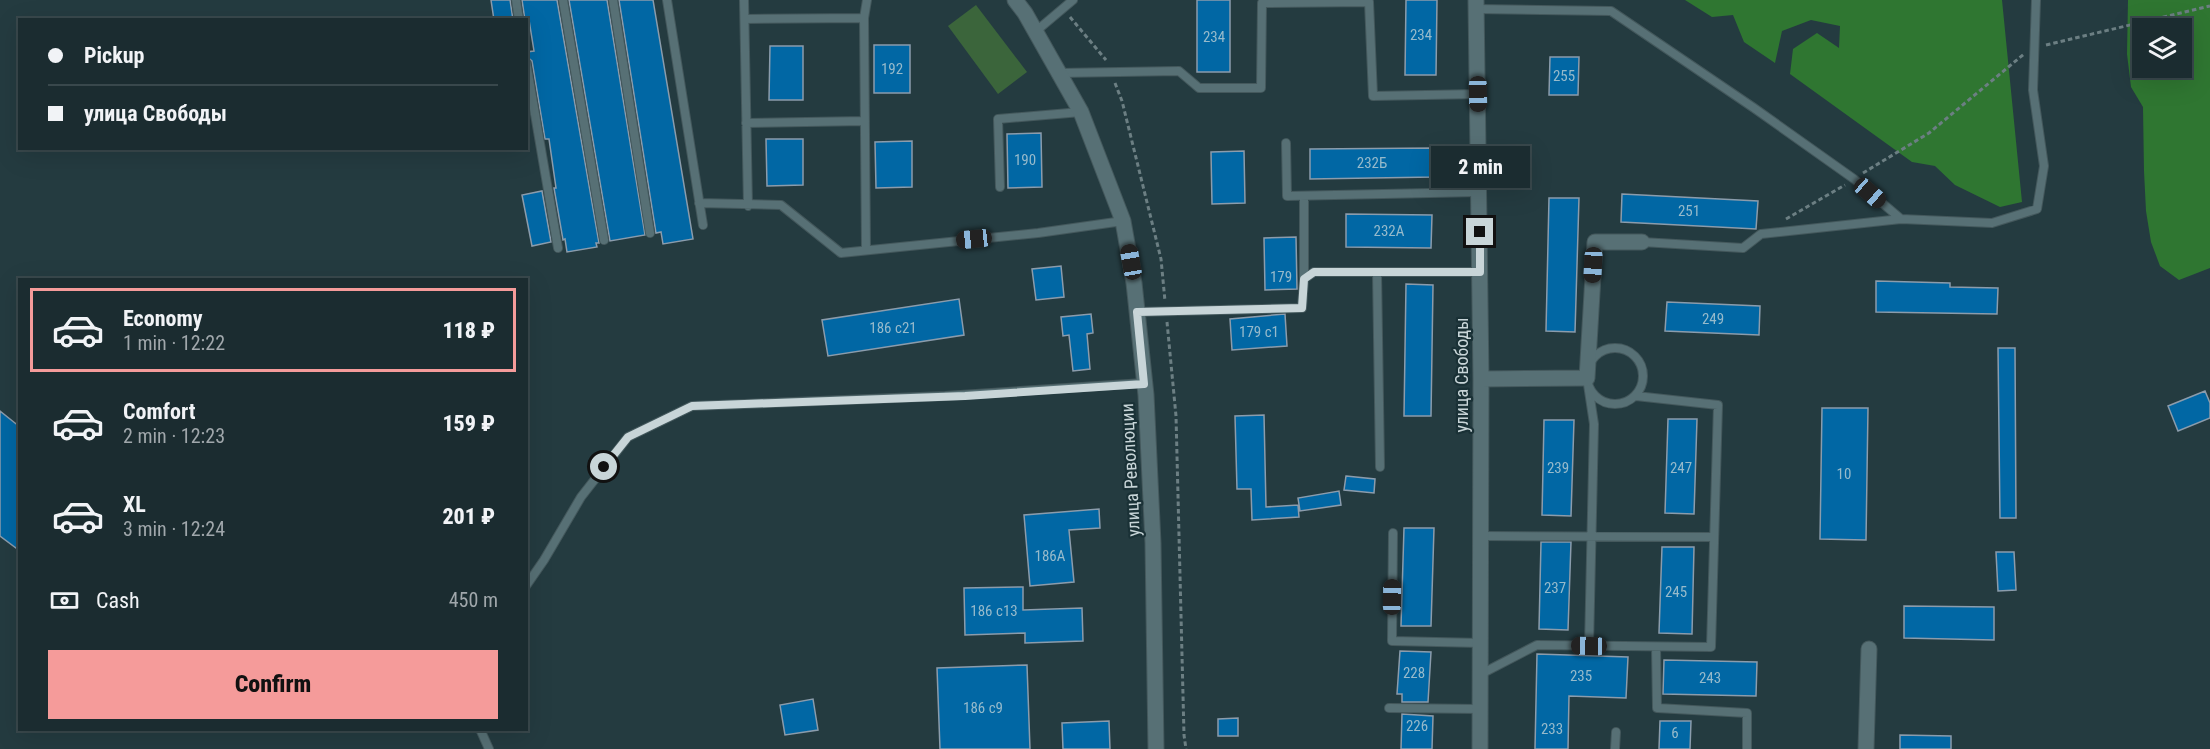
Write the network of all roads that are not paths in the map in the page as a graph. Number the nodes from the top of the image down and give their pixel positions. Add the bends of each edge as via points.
1 (516, 0) edge
2 (563, 0) edge
3 (613, 0) edge
4 (667, 0) edge
5 (744, 0) edge
6 (867, 0) edge
7 (1015, 0) edge
8 (1073, 0) edge
9 (2036, 0) edge
10 (1476, 5) edge
11 (519, 18) edge
12 (864, 18) junction
13 (745, 19) junction
14 (1035, 32) junction
15 (1059, 73) junction
16 (528, 74) edge
17 (1478, 94) junction
18 (1081, 112) junction
19 (865, 121) junction
20 (746, 123) junction
21 (1286, 143) dead end
22 (1000, 187) dead end
23 (1479, 192) junction
24 (1304, 196) junction
25 (699, 203) junction
26 (748, 206) junction
27 (1901, 219) junction
28 (1123, 220) junction
29 (703, 225) dead end
30 (650, 232) dead end
31 (604, 240) dead end
32 (1642, 242) joint
33 (558, 248) dead end
34 (866, 250) junction
35 (1377, 272) junction
36 (1480, 272) junction
37 (1304, 279) junction
38 (1137, 312) junction
39 (1587, 378) junction
40 (1481, 379) junction
41 (1144, 384) junction
42 (1636, 396) junction
43 (1380, 467) dead end
44 (1394, 533) dead end
45 (1481, 536) junction
46 (1591, 536) junction
47 (1714, 537) junction
48 (528, 583) edge
49 (1481, 643) junction
50 (1589, 646) junction
51 (1656, 646) junction
52 (1869, 648) dead end
53 (1480, 674) junction
54 (1389, 708) dead end
55 (1480, 709) junction
56 (481, 731) edge
57 (1616, 732) dead end
58 (489, 749) edge
59 (1156, 749) edge
60 (1480, 749) edge
61 (1615, 749) edge
62 (1747, 749) edge
63 (1866, 749) edge

1 - 11 lane
2 - 31 lane
3 - 30 lane
4 - 25 lane
5 - 13 lane
6 - 12 lane
7 - 14 street, улица Революции
8 - 14 lane
9 - 27 lane via 2033,90 2044,166 2037,208 1992,223
10 - 17 street, улица Свободы
10 - 27 lane via 1611,11 1854,179
12 - 13 lane
12 - 19 lane
13 - 20 lane
14 - 15 street, улица Революции
15 - 17 lane via 1179,71 1199,88 1261,88 1262,3 1370,2 1373,96
15 - 18 street, улица Революции
16 - 33 lane
17 - 23 street, улица Свободы
18 - 22 lane via 998,119
18 - 28 street, улица Революции
19 - 20 lane
19 - 34 lane
20 - 26 lane
21 - 24 lane via 1287,196
23 - 24 lane
23 - 36 street, улица Свободы
24 - 37 lane
25 - 26 lane
25 - 29 lane
26 - 34 lane via 781,206 841,253
27 - 32 lane via 1761,234 1743,248
28 - 34 lane via 1038,233
28 - 38 street, улица Революции
32 - 39 street via 1595,242
35 - 36 lane
35 - 37 lane via 1314,272
35 - 43 lane
36 - 40 street, улица Свободы
37 - 38 lane via 1302,308
38 - 41 street, улица Революции
39 - 40 street
39 - 42 lane via 1594,395 1610,404 1628,402
39 - 42 lane via 1598,353 1616,347 1625,349 1640,361 1643,370 1644,380
39 - 46 lane via 1594,424
40 - 45 street, улица Свободы
41 - 48 lane via 692,406 628,437 580,497
41 - 59 street, улица Революции via 1153,543
42 - 47 lane via 1718,405
44 - 49 lane via 1392,640
45 - 46 lane
45 - 49 street, улица Свободы
46 - 47 lane
46 - 50 lane
47 - 51 lane via 1711,647
49 - 53 street, улица Свободы
50 - 51 lane
50 - 53 lane via 1537,645
51 - 62 lane via 1657,708 1747,713
52 - 63 street
53 - 55 street, улица Свободы
54 - 55 lane
55 - 60 street, улица Свободы
56 - 58 lane
57 - 61 lane

